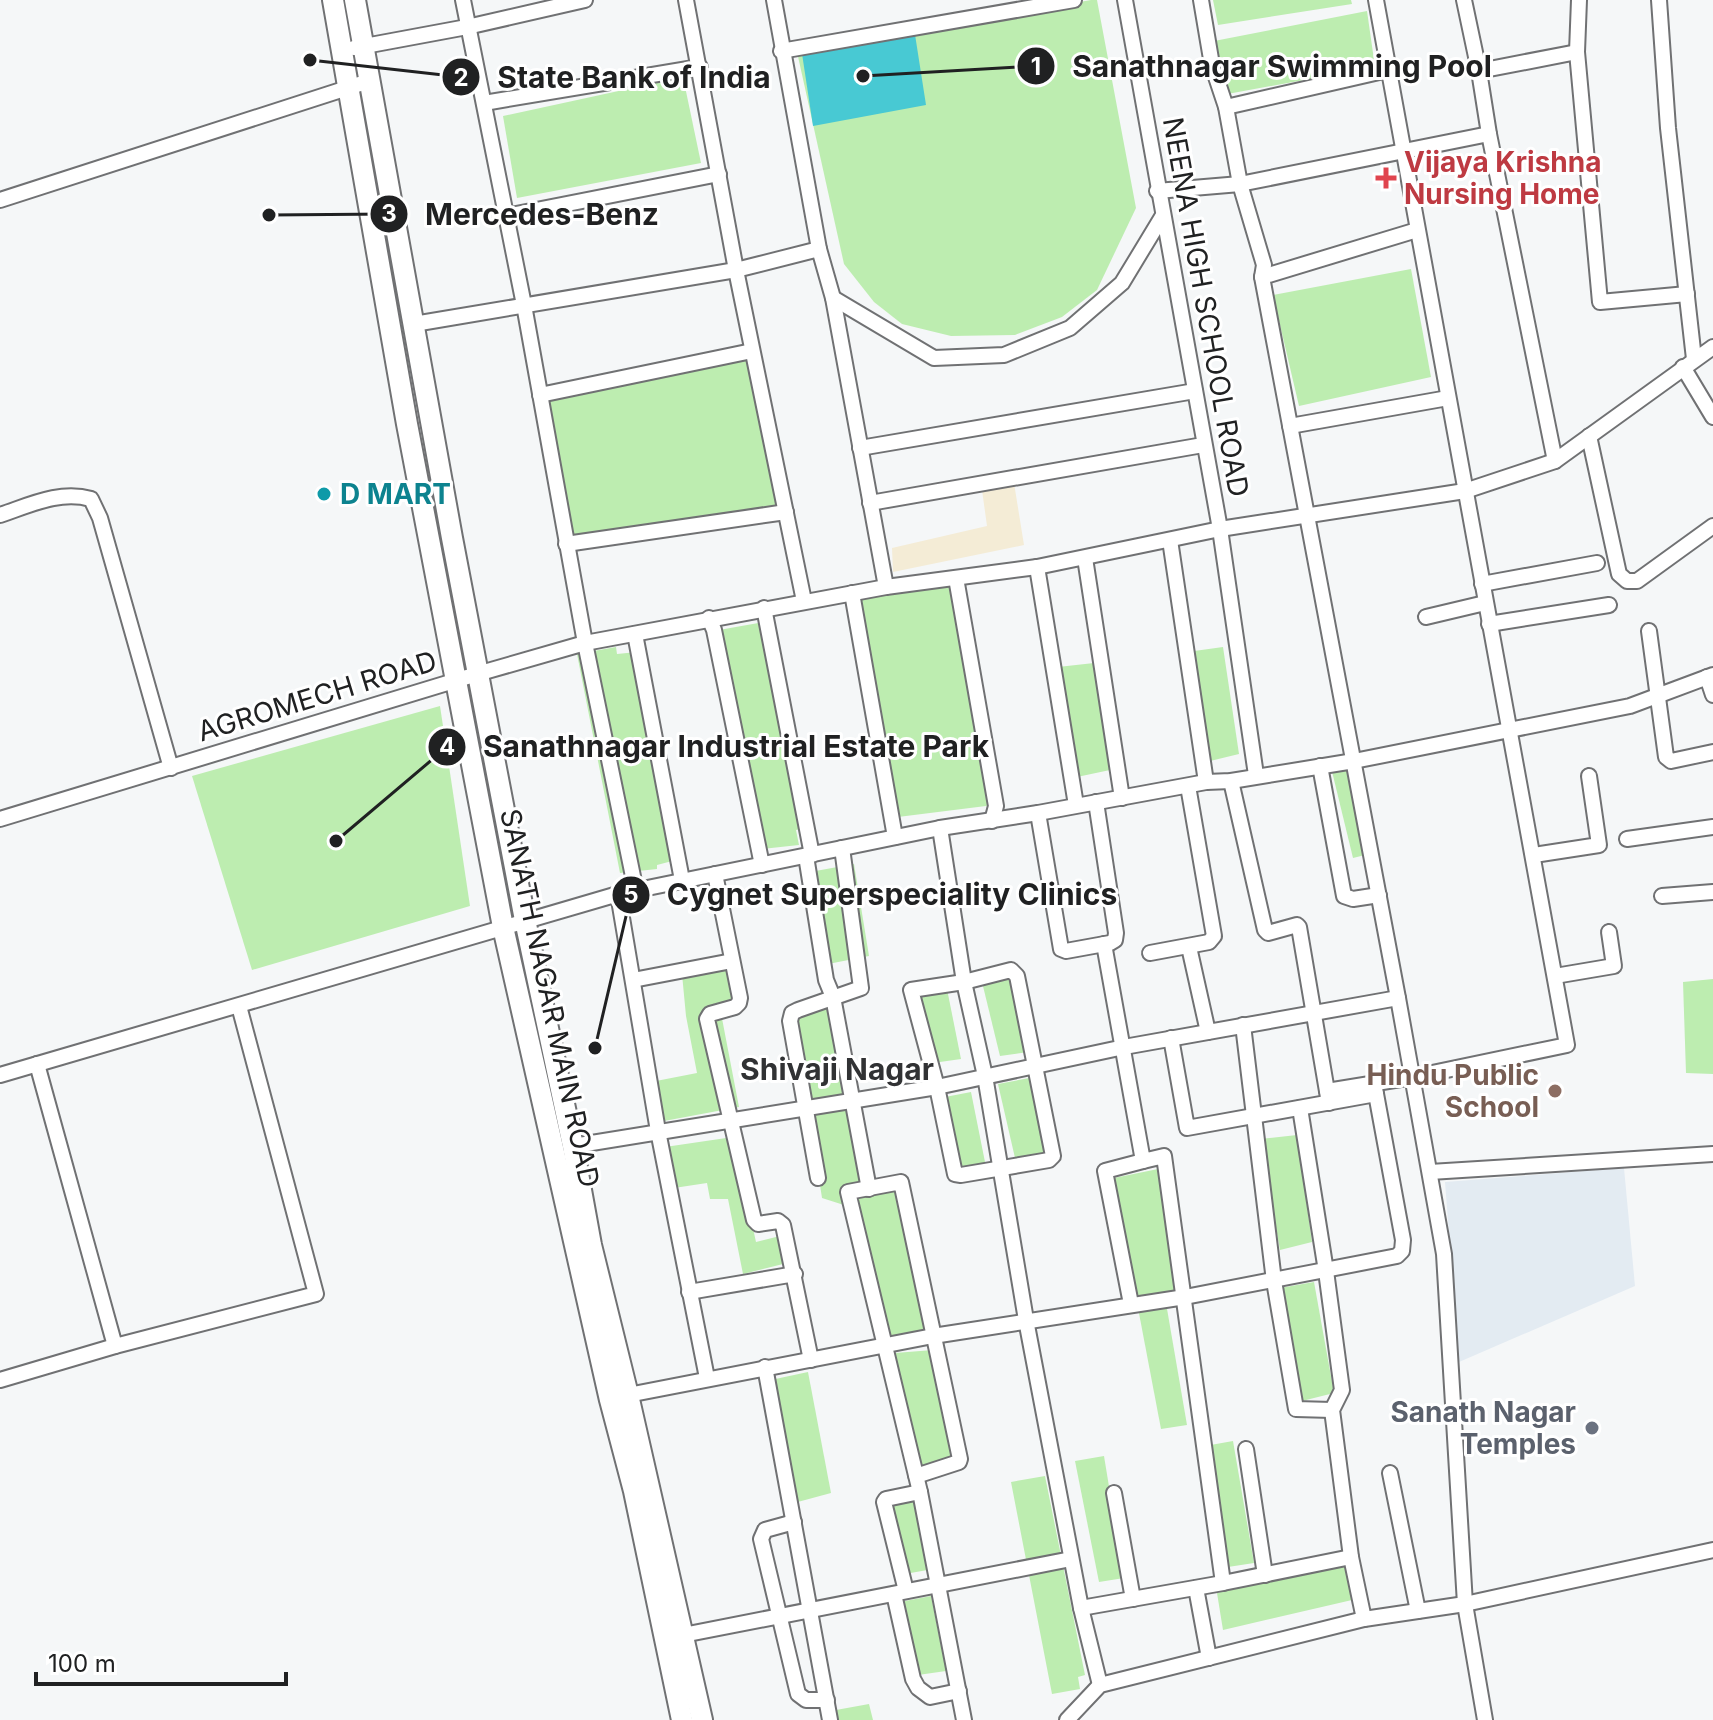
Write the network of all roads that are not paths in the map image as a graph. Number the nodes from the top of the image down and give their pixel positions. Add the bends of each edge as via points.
1 (333, 0) edge
2 (355, 0) edge
3 (463, 0) edge
4 (585, 0) edge
5 (686, 0) edge
6 (774, 0) edge
7 (1074, 0) edge
8 (1125, 0) edge
9 (1201, 0) edge
10 (1376, 0) edge
11 (1464, 0) edge
12 (1579, 0) edge
13 (1659, 0) edge
14 (467, 27) junction
15 (364, 46) junction
16 (342, 49) junction
17 (781, 51) junction
18 (1577, 52) junction
19 (700, 67) junction
20 (1388, 70) junction
21 (1479, 71) junction
22 (369, 81) junction
23 (349, 88) junction
24 (484, 103) junction
25 (1226, 107) junction
26 (1489, 134) junction
27 (1404, 153) junction
28 (719, 174) junction
29 (1240, 184) junction
30 (1157, 191) junction
31 (0, 200) edge
32 (506, 216) junction
33 (1162, 217) junction
34 (1417, 230) junction
35 (819, 249) junction
36 (736, 270) junction
37 (1262, 277) junction
38 (1687, 294) junction
39 (833, 298) junction
40 (524, 305) junction
41 (414, 324) junction
42 (1713, 347) edge
43 (752, 351) junction
44 (1688, 363) junction
45 (1195, 391) junction
46 (540, 395) junction
47 (1448, 398) junction
48 (1713, 417) edge
49 (1290, 426) junction
50 (1589, 436) junction
51 (1203, 445) junction
52 (860, 448) junction
53 (1555, 461) junction
54 (1465, 491) junction
55 (870, 503) junction
56 (786, 512) junction
57 (0, 515) edge
58 (1308, 515) junction
59 (1713, 526) edge
60 (1220, 529) junction
61 (1170, 540) junction
62 (566, 544) junction
63 (1085, 558) junction
64 (1597, 563) dead end
65 (1037, 567) junction
66 (956, 578) junction
67 (1482, 584) junction
68 (886, 587) junction
69 (852, 593) junction
70 (804, 601) junction
71 (1485, 603) junction
72 (1609, 605) dead end
73 (764, 608) junction
74 (1426, 617) dead end
75 (709, 618) junction
76 (1489, 624) junction
77 (1649, 631) dead end
78 (635, 634) junction
79 (585, 643) junction
80 (477, 674) junction
81 (1710, 676) edge
82 (455, 681) junction
83 (1713, 695) edge
84 (1657, 696) junction
85 (1508, 730) junction
86 (1713, 752) edge
87 (1354, 761) junction
88 (1320, 766) junction
89 (171, 768) junction
90 (1256, 775) junction
91 (1589, 776) dead end
92 (1231, 781) junction
93 (1206, 782) junction
94 (1188, 786) junction
95 (1122, 798) junction
96 (1096, 802) junction
97 (1076, 805) junction
98 (1038, 813) junction
99 (0, 819) edge
100 (992, 821) junction
101 (1713, 827) edge
102 (940, 828) junction
103 (895, 837) junction
104 (1627, 839) dead end
105 (842, 848) junction
106 (809, 855) junction
107 (1534, 855) junction
108 (762, 865) junction
109 (715, 874) junction
110 (682, 880) junction
111 (636, 891) junction
112 (1713, 892) edge
113 (618, 894) junction
114 (1379, 895) junction
115 (1662, 896) dead end
116 (525, 920) junction
117 (503, 927) junction
118 (1609, 932) dead end
119 (1104, 944) junction
120 (1189, 947) junction
121 (1150, 953) dead end
122 (732, 961) junction
123 (1555, 976) junction
124 (633, 980) junction
125 (964, 982) junction
126 (833, 997) junction
127 (1398, 998) junction
128 (239, 1006) junction
129 (1313, 1013) junction
130 (1243, 1025) junction
131 (1208, 1032) junction
132 (1171, 1038) junction
133 (1124, 1047) junction
134 (37, 1064) junction
135 (1036, 1066) junction
136 (0, 1075) edge
137 (985, 1076) junction
138 (1413, 1077) junction
139 (937, 1087) junction
140 (1375, 1089) junction
141 (1328, 1097) junction
142 (853, 1102) junction
143 (1300, 1108) junction
144 (806, 1110) junction
145 (1254, 1115) junction
146 (731, 1120) junction
147 (658, 1131) junction
148 (573, 1146) junction
149 (1713, 1154) edge
150 (1143, 1161) junction
151 (999, 1167) junction
152 (1430, 1172) junction
153 (818, 1178) dead end
154 (869, 1189) junction
155 (1326, 1271) junction
156 (795, 1274) junction
157 (1274, 1281) junction
158 (689, 1292) junction
159 (1185, 1297) junction
160 (1131, 1304) junction
161 (1026, 1320) junction
162 (933, 1336) junction
163 (115, 1346) junction
164 (884, 1346) junction
165 (811, 1360) junction
166 (765, 1367) junction
167 (707, 1378) junction
168 (0, 1380) edge
169 (628, 1395) junction
170 (1332, 1410) junction
171 (1246, 1449) dead end
172 (1390, 1473) dead end
173 (916, 1476) junction
174 (920, 1492) junction
175 (1114, 1493) dead end
176 (794, 1522) junction
177 (1713, 1550) edge
178 (1351, 1557) junction
179 (1071, 1559) junction
180 (1265, 1575) junction
181 (1223, 1583) junction
182 (938, 1584) junction
183 (1196, 1588) junction
184 (900, 1592) junction
185 (1133, 1599) junction
186 (1465, 1604) junction
187 (1081, 1608) junction
188 (811, 1611) junction
189 (1418, 1611) junction
190 (778, 1617) junction
191 (1364, 1619) junction
192 (683, 1635) junction
193 (1209, 1658) junction
194 (1100, 1685) junction
195 (959, 1691) junction
196 (827, 1700) junction
197 (682, 1720) edge
198 (702, 1720) edge
199 (830, 1720) edge
200 (964, 1720) edge
201 (1067, 1720) edge
202 (1485, 1720) edge

1 - 16 street, SANATH NAGAR MAIN ROAD
2 - 15 street, SANATH NAGAR MAIN ROAD
3 - 14 street
4 - 14 street
5 - 19 street
6 - 17 street
7 - 17 street
8 - 30 street, NEENA HIGH SCHOOL ROAD
9 - 25 street via 1212,65
10 - 20 street
11 - 21 street
12 - 18 street
13 - 38 street
14 - 15 street
14 - 24 street
15 - 16 street
15 - 22 street, SANATH NAGAR MAIN ROAD
16 - 23 street, SANATH NAGAR MAIN ROAD
17 - 35 street
18 - 21 street
18 - 38 street via 1600,302
19 - 24 street
19 - 28 street
20 - 25 street
20 - 27 street
21 - 26 street
22 - 23 street
22 - 41 street, SANATH NAGAR MAIN ROAD
23 - 31 street
23 - 82 street, SANATH NAGAR MAIN ROAD
24 - 32 street
25 - 29 street
26 - 27 street
26 - 53 street
27 - 29 street
27 - 34 street
28 - 32 street
28 - 36 street
29 - 30 street
29 - 37 street via 1264,265
30 - 33 street, NEENA HIGH SCHOOL ROAD
32 - 40 street
33 - 39 street via 1122,283 1070,328 1004,355 934,358
33 - 45 street, NEENA HIGH SCHOOL ROAD
34 - 37 street
34 - 47 street
35 - 36 street
35 - 39 street
36 - 40 street
36 - 43 street
37 - 49 street
38 - 44 street
39 - 52 street
40 - 41 street
40 - 46 street
41 - 80 street, SANATH NAGAR MAIN ROAD
42 - 44 street, AGROMECH ROAD
43 - 46 street
43 - 56 street
44 - 48 street
44 - 50 street, AGROMECH ROAD
45 - 51 street, NEENA HIGH SCHOOL ROAD
45 - 52 street
46 - 62 street
47 - 49 street
47 - 54 street
49 - 58 street
50 - 53 street, AGROMECH ROAD
50 - 59 street via 1619,574 1627,581 1637,581
51 - 55 street
51 - 60 street, NEENA HIGH SCHOOL ROAD
52 - 55 street
53 - 54 street, AGROMECH ROAD
54 - 58 street, AGROMECH ROAD
54 - 67 street
55 - 68 street
56 - 62 street
56 - 70 street
57 - 89 street via 52,498 75,494 91,499
58 - 60 street, AGROMECH ROAD
58 - 87 street
60 - 61 street, AGROMECH ROAD
60 - 90 street, NEENA HIGH SCHOOL ROAD
61 - 63 street, AGROMECH ROAD
61 - 93 street
62 - 79 street
63 - 65 street, AGROMECH ROAD
63 - 95 street
64 - 67 street
65 - 66 street, AGROMECH ROAD
65 - 97 street
66 - 68 street, AGROMECH ROAD
66 - 100 street via 996,806
67 - 71 street
68 - 69 street, AGROMECH ROAD
69 - 70 street, AGROMECH ROAD
69 - 103 street
70 - 73 street, AGROMECH ROAD
71 - 74 street
71 - 76 street
72 - 76 street
73 - 75 street, AGROMECH ROAD
73 - 106 street
75 - 78 street, AGROMECH ROAD
75 - 108 street
76 - 85 street
77 - 84 street
78 - 79 street, AGROMECH ROAD
78 - 110 street
79 - 80 street, AGROMECH ROAD
79 - 111 street
80 - 82 street, AGROMECH ROAD
80 - 116 street, SANATH NAGAR MAIN ROAD
81 - 83 street
81 - 84 street
82 - 89 street, AGROMECH ROAD
82 - 117 street, SANATH NAGAR MAIN ROAD
84 - 85 street
84 - 86 street via 1668,760
85 - 87 street
85 - 107 street
87 - 88 street
87 - 114 street
88 - 90 street
88 - 114 street via 1344,896
89 - 99 street, AGROMECH ROAD
90 - 92 street
91 - 107 street via 1599,845
92 - 93 street
92 - 129 street via 1265,930 1299,926
93 - 94 street
94 - 95 street
94 - 120 street via 1214,936
95 - 96 street
96 - 97 street
96 - 119 street via 1116,933 1115,940
97 - 98 street
98 - 100 street
98 - 119 street via 1061,949
100 - 102 street
101 - 104 street
102 - 103 street
102 - 125 street
103 - 105 street
105 - 106 street
105 - 126 street via 861,988
106 - 108 street
106 - 126 street via 826,980
107 - 123 street
108 - 109 street
109 - 110 street
109 - 122 street
110 - 111 street
111 - 113 street
112 - 115 street
113 - 116 street
113 - 124 street
114 - 127 street
116 - 117 street
116 - 148 street, SANATH NAGAR MAIN ROAD
117 - 128 street
117 - 197 street, SANATH NAGAR MAIN ROAD
118 - 123 street via 1614,966
119 - 133 street
120 - 121 street
120 - 131 street
122 - 124 street
122 - 146 street via 739,1003 707,1019
123 - 138 street via 1567,1045
124 - 147 street
125 - 135 street via 1015,972
125 - 137 street
125 - 139 street via 911,990
126 - 142 street
126 - 144 street via 792,1013 790,1021
127 - 129 street
127 - 138 street
128 - 134 street
128 - 163 street via 316,1294
129 - 130 street
129 - 141 street
130 - 131 street
130 - 145 street
131 - 132 street
132 - 133 street
132 - 145 street via 1187,1128
133 - 135 street
133 - 150 street
134 - 136 street
134 - 163 street
135 - 137 street
135 - 151 street via 1053,1156
137 - 139 street
137 - 151 street
138 - 140 street
138 - 152 street
139 - 142 street
139 - 151 street via 955,1174
140 - 141 street
140 - 155 street via 1402,1251
141 - 143 street
142 - 144 street
142 - 154 street
143 - 145 street
143 - 155 street
144 - 146 street
144 - 153 street
145 - 157 street
146 - 147 street
146 - 156 street via 754,1220 783,1225
147 - 148 street
147 - 158 street
148 - 169 street, SANATH NAGAR MAIN ROAD
149 - 152 street
150 - 159 street via 1164,1156
150 - 160 street via 1105,1171
151 - 161 street
152 - 186 street via 1444,1254
154 - 162 street via 901,1182
154 - 164 street via 848,1192
155 - 157 street
155 - 170 street via 1342,1390
156 - 158 street
156 - 165 street
157 - 159 street
157 - 170 street via 1296,1409
158 - 167 street
159 - 160 street
159 - 181 street
160 - 161 street
161 - 162 street
161 - 179 street
162 - 164 street
162 - 173 street via 960,1459
163 - 168 street
164 - 165 street
164 - 173 street
165 - 166 street
166 - 167 street
166 - 176 street
167 - 169 street
169 - 192 street, SANATH NAGAR MAIN ROAD
170 - 178 street
171 - 180 street
172 - 189 street
173 - 174 street
174 - 182 street
174 - 184 street via 884,1502
175 - 185 street
176 - 188 street
176 - 190 street via 765,1530 761,1539
177 - 186 street
178 - 180 street
178 - 191 street
179 - 182 street
179 - 187 street
180 - 181 street
181 - 183 street
182 - 184 street
182 - 195 street
183 - 185 street
183 - 193 street
184 - 188 street
184 - 195 street via 918,1688 930,1697
185 - 187 street
186 - 189 street
186 - 202 street
187 - 194 street
188 - 190 street
188 - 196 street
189 - 191 street
190 - 192 street
190 - 196 street via 800,1697
191 - 193 street
192 - 198 street, SANATH NAGAR MAIN ROAD
193 - 194 street
194 - 201 street
195 - 200 street
196 - 199 street

